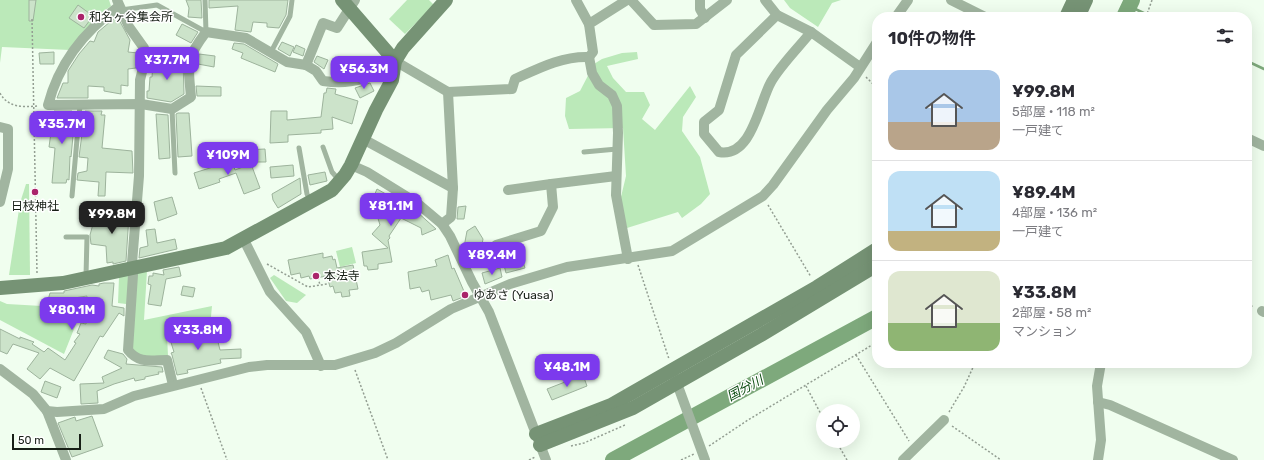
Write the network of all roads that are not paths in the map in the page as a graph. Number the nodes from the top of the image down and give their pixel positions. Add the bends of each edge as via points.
1 (205, 0) edge
2 (292, 0) edge
3 (446, 0) edge
4 (576, 0) edge
5 (627, 0) edge
6 (631, 0) edge
7 (700, 0) edge
8 (727, 0) edge
9 (765, 0) edge
10 (908, 0) edge
11 (951, 0) edge
12 (1074, 0) edge
13 (1086, 0) edge
14 (349, 3) edge
15 (119, 5) edge
16 (900, 12) edge
17 (975, 12) edge
18 (1068, 12) edge
19 (1080, 12) edge
20 (777, 15) junction
21 (705, 18) junction
22 (589, 24) junction
23 (206, 32) junction
24 (811, 32) junction
25 (872, 49) edge
26 (271, 52) junction
27 (589, 57) junction
28 (395, 61) junction
29 (306, 65) junction
30 (860, 67) junction
31 (448, 92) junction
32 (141, 104) junction
33 (80, 105) junction
34 (172, 110) junction
35 (0, 127) edge
36 (363, 139) junction
37 (1252, 140) edge
38 (1264, 146) edge
39 (323, 147) dead end
40 (299, 148) dead end
41 (618, 149) junction
42 (584, 152) dead end
43 (4, 155) edge
44 (351, 165) junction
45 (175, 173) dead end
46 (616, 176) junction
47 (340, 181) junction
48 (551, 184) junction
49 (453, 188) junction
50 (508, 190) dead end
51 (72, 196) dead end
52 (311, 201) junction
53 (0, 202) edge
54 (442, 224) junction
55 (66, 237) dead end
56 (243, 238) junction
57 (496, 245) dead end
58 (872, 252) edge
59 (632, 258) junction
60 (133, 268) junction
61 (872, 268) edge
62 (86, 279) junction
63 (0, 288) edge
64 (480, 296) junction
65 (321, 366) junction
66 (1100, 368) edge
67 (0, 369) edge
68 (675, 378) junction
69 (173, 385) junction
70 (1098, 402) junction
71 (47, 411) junction
72 (944, 420) road end
73 (538, 440) junction
74 (703, 452) edge
75 (66, 460) edge
76 (546, 460) edge
77 (903, 460) edge
78 (1098, 460) edge
79 (1233, 460) edge

1 - 23 lane
2 - 26 lane via 290,16
3 - 28 street via 403,48
4 - 22 street
5 - 22 street
6 - 21 street via 654,25 696,24
7 - 21 street via 700,9
8 - 21 street
9 - 20 street
10 - 16 street
11 - 17 street
12 - 18 street
13 - 19 street
14 - 28 street
14 - 29 street via 337,28 323,23
15 - 23 lane via 157,5
15 - 32 street via 146,56 140,80
15 - 33 street via 101,19 76,47 54,84 48,105
20 - 24 street
20 - 24 street via 736,55 719,110 704,122 704,134 719,152 727,154 733,151 751,133 771,82
22 - 27 street via 592,52
23 - 26 street via 246,38
23 - 34 street via 188,60 191,97
24 - 30 street
25 - 30 street
26 - 29 street via 287,62
27 - 31 street via 563,58 515,80 512,89
27 - 41 street via 592,73 599,85 612,95 617,106
28 - 29 street via 381,72 342,84 323,81 316,71
28 - 31 street
28 - 36 street via 392,80
30 - 59 street via 763,196 672,251
31 - 49 street
32 - 33 street
32 - 34 street
32 - 60 street
33 - 51 lane
34 - 45 lane
35 - 43 street via 8,129
36 - 44 street
36 - 49 street
37 - 38 street
39 - 47 lane via 332,172
40 - 52 lane via 307,194
41 - 42 lane
41 - 46 street
43 - 53 street via 8,169
44 - 47 street
44 - 54 street via 367,172 416,203
46 - 48 street
46 - 59 street via 616,206
47 - 52 street via 332,190
48 - 50 street
48 - 57 street via 553,207 541,232
49 - 54 street via 451,217
52 - 56 street
54 - 64 street
55 - 62 lane via 87,237
56 - 60 street via 226,248
56 - 65 street via 270,292 306,332
58 - 68 street
59 - 64 street via 567,267
60 - 62 street
60 - 69 street via 128,350 141,361 167,360
61 - 68 street
62 - 63 street via 42,286
64 - 65 street via 451,309 375,353 352,361
64 - 73 street via 489,312
65 - 69 street via 267,365 233,370
66 - 70 street
67 - 71 street via 33,394
68 - 73 street via 633,408
68 - 74 street
69 - 71 street via 134,396 104,410
70 - 78 street via 1101,440
70 - 79 street
71 - 75 street
72 - 77 street
73 - 76 street

